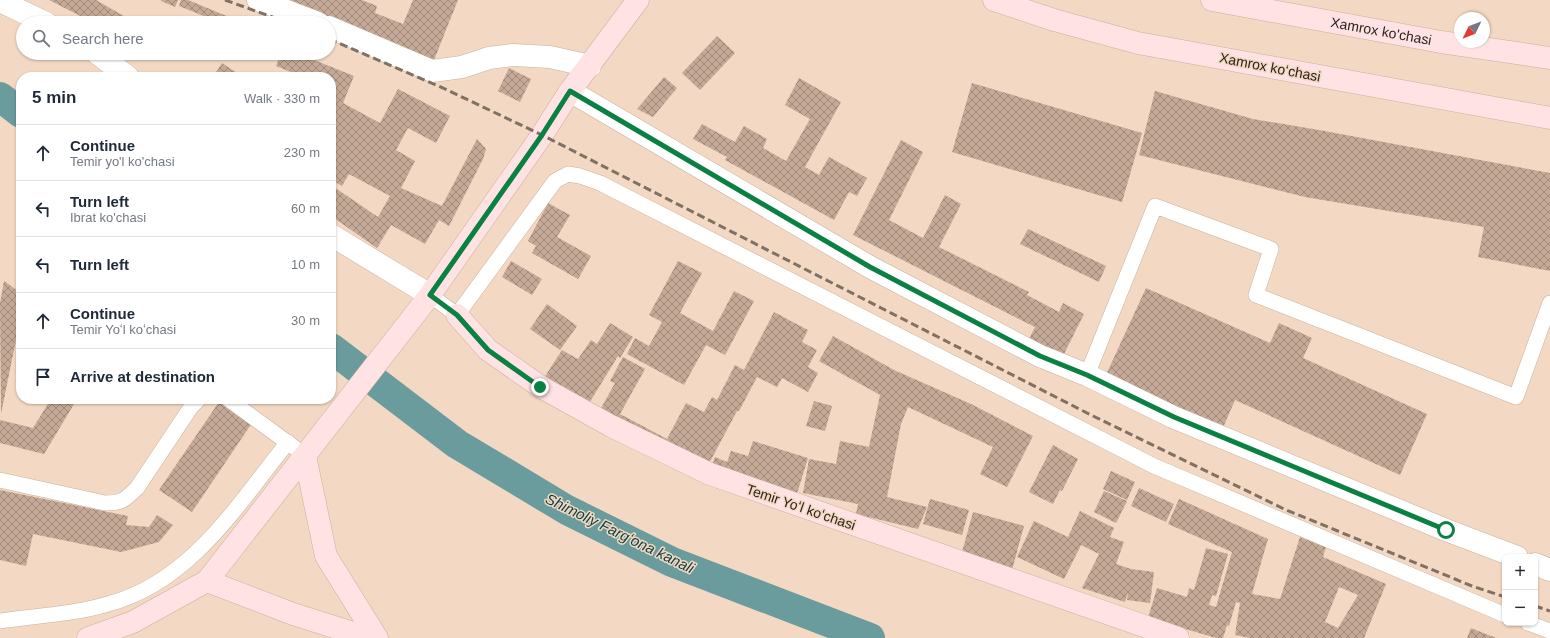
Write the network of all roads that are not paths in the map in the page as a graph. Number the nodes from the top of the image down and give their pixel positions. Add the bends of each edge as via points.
1 (258, 0) edge
2 (638, 0) edge
3 (994, 0) edge
4 (1212, 0) edge
5 (0, 1) edge
6 (31, 16) edge
7 (300, 16) edge
8 (336, 30) edge
9 (1550, 58) edge
10 (106, 60) edge
11 (590, 66) junction
12 (122, 72) edge
13 (570, 91) junction
14 (1550, 118) edge
15 (336, 238) edge
16 (430, 295) junction
17 (1550, 303) edge
18 (457, 315) junction
19 (1087, 375) junction
20 (195, 404) edge
21 (235, 404) edge
22 (288, 442) junction
23 (305, 456) junction
24 (0, 480) edge
25 (1509, 554) edge
26 (1538, 565) edge
27 (1550, 570) edge
28 (207, 581) junction
29 (1502, 614) edge
30 (0, 621) edge
31 (1536, 626) edge
32 (1550, 631) edge
33 (88, 638) edge
34 (369, 638) edge
35 (377, 638) edge
36 (1178, 638) edge

1 - 7 street
2 - 11 main road
3 - 14 main road, Xamrox koʻchasi via 1138,43
4 - 9 main road, Xamrox ko'chasi via 1441,42
5 - 6 street
8 - 11 street via 432,71 513,55 550,57
10 - 12 street
11 - 13 main road
13 - 16 main road
13 - 19 street via 870,267 1040,356
15 - 16 street
16 - 18 lane
16 - 23 main road
17 - 19 lane via 1516,397 1256,295 1271,249 1155,206
18 - 29 lane via 555,181 568,174 580,176 600,183 1154,466
18 - 36 main road, Temir Yoʻl koʻchasi via 488,350 540,387 710,474
19 - 25 street via 1181,420
20 - 24 lane via 137,488 118,503 105,503
21 - 22 lane
22 - 23 lane
22 - 30 lane via 209,542 180,568 146,589 108,604
23 - 28 main road
23 - 35 main road via 326,556
26 - 27 street
28 - 33 main road via 133,622
28 - 34 main road via 293,614
31 - 32 lane

